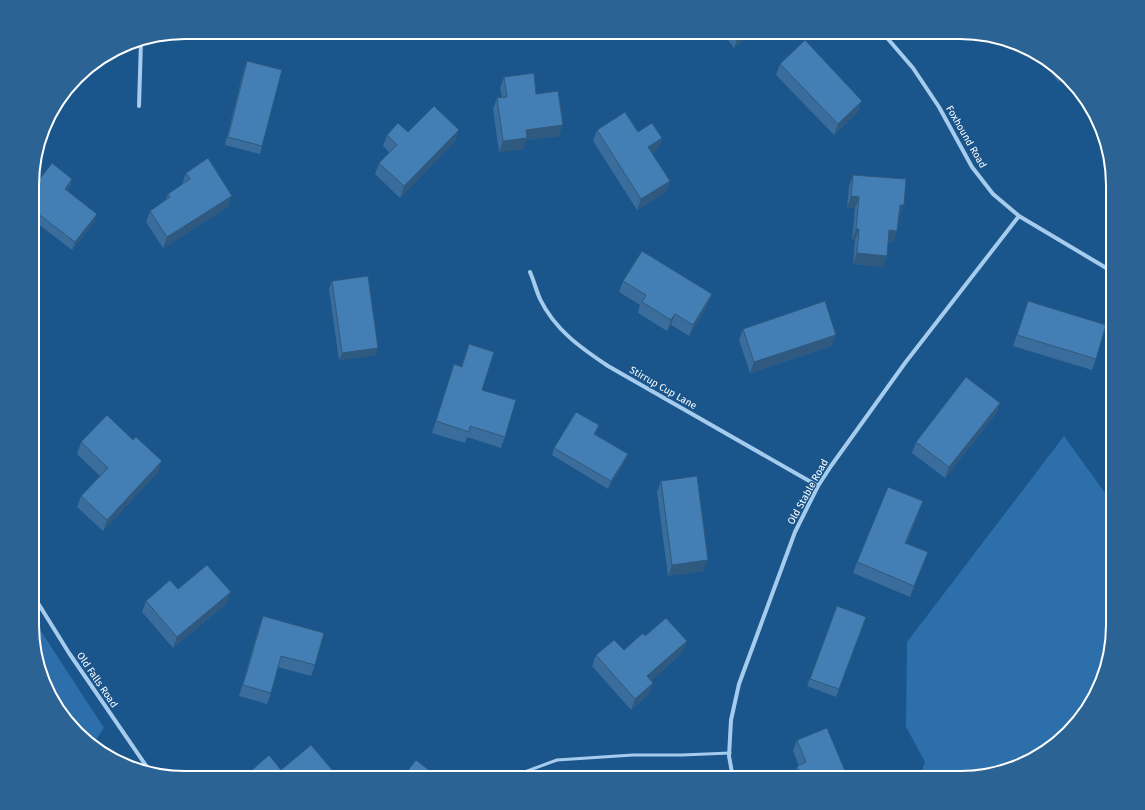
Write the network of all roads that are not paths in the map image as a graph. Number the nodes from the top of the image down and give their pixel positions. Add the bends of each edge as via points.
1 (888, 39) edge
2 (142, 46) edge
3 (139, 106) dead end
4 (1019, 216) junction
5 (1106, 268) edge
6 (530, 272) dead end
7 (818, 486) junction
8 (39, 605) edge
9 (730, 753) junction
10 (146, 765) edge
11 (527, 771) edge
12 (731, 771) edge

1 - 4 street, Foxhound Road via 914,68 972,167 993,194
2 - 3 street
4 - 5 street, Foxhound Road
4 - 7 street, Old Stable Road via 905,363
6 - 7 street, Stirrup Cup Lane via 540,299 556,324 576,344 608,366
7 - 9 street, Old Stable Road via 795,532 739,684 731,720
8 - 10 street, Old Falls Road
9 - 11 lane via 557,760
9 - 12 street, Old Stable Road

